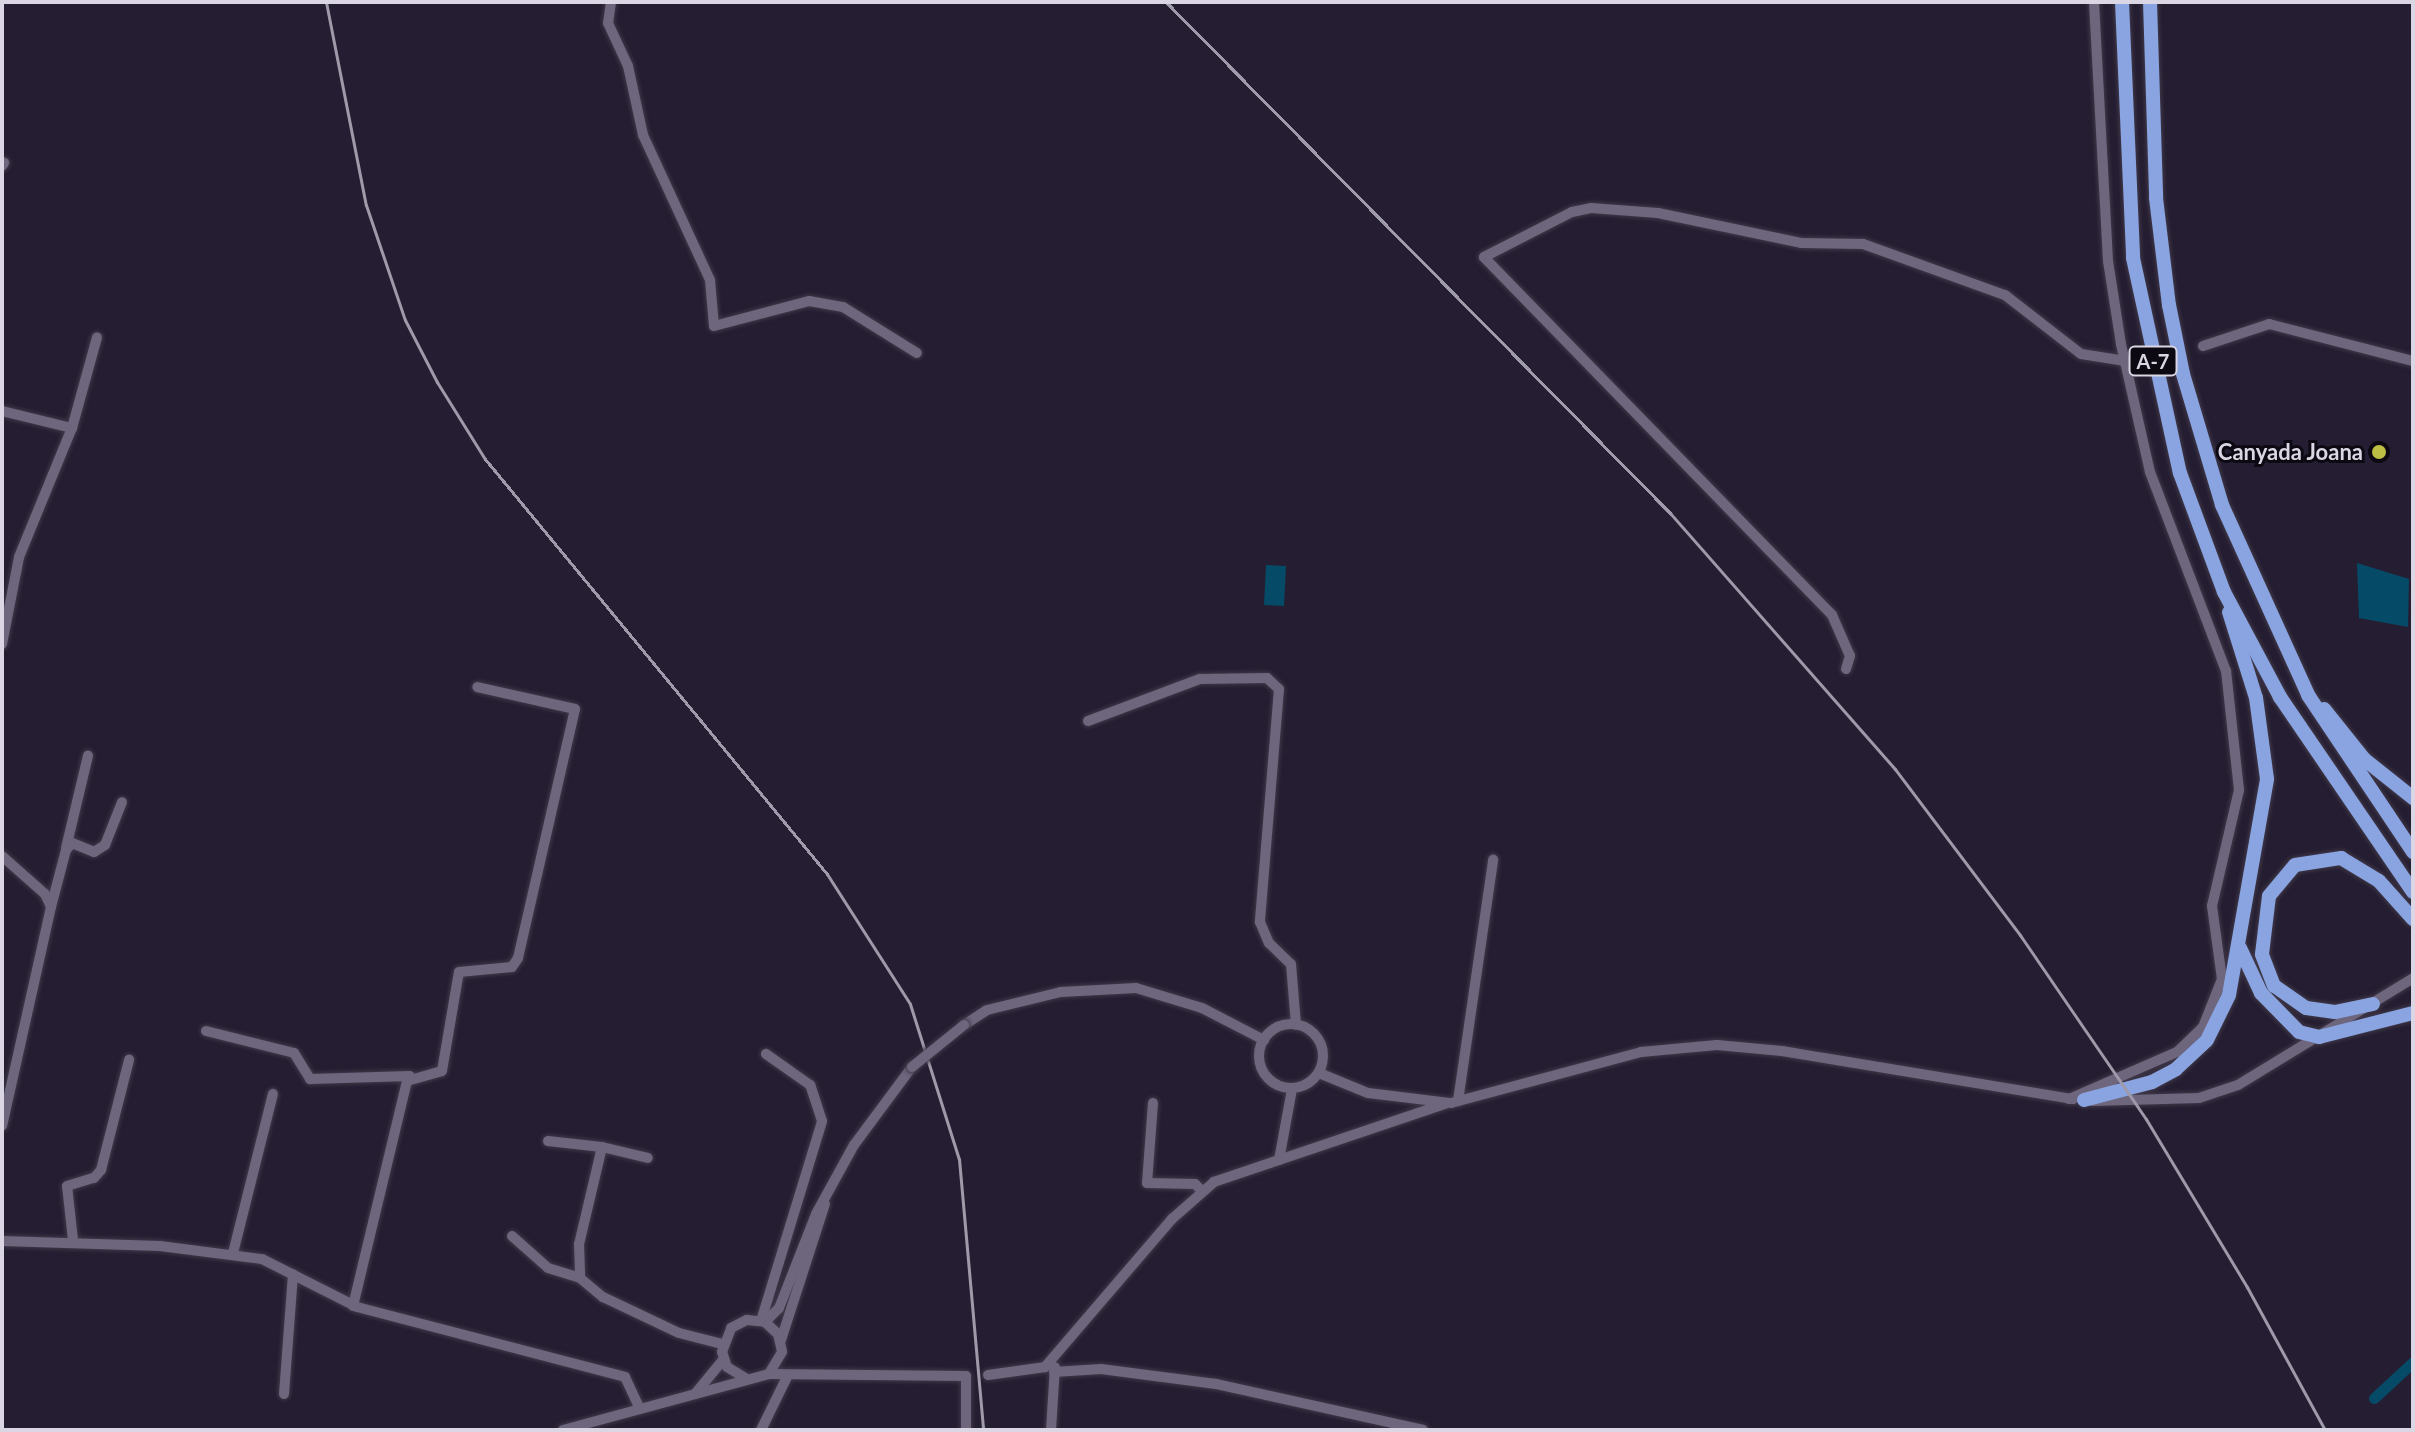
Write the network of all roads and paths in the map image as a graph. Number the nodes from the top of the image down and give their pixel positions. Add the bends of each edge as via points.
1 (611, 2) edge
2 (2094, 2) edge
3 (2122, 2) edge
4 (2150, 2) edge
5 (97, 337) dead end
6 (2203, 346) dead end
7 (917, 353) dead end
8 (2125, 361) junction
9 (2413, 361) edge
10 (2, 411) edge
11 (72, 428) junction
12 (2224, 592) junction
13 (2, 644) edge
14 (1846, 669) dead end
15 (477, 687) dead end
16 (2308, 695) junction
17 (1088, 721) dead end
18 (88, 756) dead end
19 (2413, 798) edge
20 (122, 802) dead end
21 (66, 850) junction
22 (2413, 852) edge
23 (2, 856) edge
24 (1493, 860) dead end
25 (2413, 892) edge
26 (51, 907) junction
27 (2413, 919) edge
28 (2240, 947) junction
29 (2413, 978) edge
30 (2373, 1004) junction
31 (2413, 1013) edge
32 (1296, 1025) junction
33 (206, 1031) dead end
34 (2319, 1037) junction
35 (1264, 1040) junction
36 (766, 1054) dead end
37 (129, 1060) dead end
38 (1319, 1073) junction
39 (410, 1076) junction
40 (1292, 1089) junction
41 (273, 1094) dead end
42 (2076, 1100) junction
43 (1454, 1102) junction
44 (1153, 1103) dead end
45 (2, 1126) edge
46 (548, 1141) dead end
47 (602, 1147) junction
48 (648, 1158) dead end
49 (1279, 1160) junction
50 (1202, 1191) junction
51 (826, 1198) junction
52 (512, 1236) dead end
53 (73, 1240) junction
54 (2, 1241) edge
55 (233, 1253) junction
56 (293, 1274) junction
57 (580, 1278) junction
58 (353, 1306) junction
59 (763, 1322) junction
60 (781, 1343) junction
61 (722, 1344) junction
62 (1055, 1357) junction
63 (723, 1360) junction
64 (1054, 1372) junction
65 (769, 1374) junction
66 (788, 1375) junction
67 (988, 1375) dead end
68 (747, 1379) junction
69 (284, 1394) dead end
70 (695, 1394) junction
71 (640, 1409) junction
72 (563, 1430) edge
73 (761, 1430) edge
74 (966, 1430) edge
75 (1051, 1430) edge
76 (1423, 1430) edge

1 - 7 street via 608,23 628,66 643,135 710,280 714,326 809,301 843,307
2 - 8 street via 2108,261
3 - 12 highway, A-7 via 2133,258 2180,473
4 - 16 highway, A-7 via 2156,198 2183,374 2222,505
5 - 11 street
6 - 9 street via 2269,324
8 - 14 street via 2081,354 1993,289 1863,244 1801,243 1658,213 1591,208 1572,212 1484,257 1832,615 1850,656
8 - 42 street via 2150,472 2226,671 2239,790 2212,906 2222,979 2203,1027 2177,1052
10 - 11 street
11 - 13 street via 19,557
12 - 25 highway, A-7 via 2332,780
12 - 28 highway via 2265,740 2262,821
15 - 39 street via 575,709 518,958 512,967 459,972 442,1071
16 - 19 highway via 2375,769
16 - 22 highway, A-7
17 - 32 street via 1200,679 1267,678 1279,689 1260,922 1269,943 1291,964
18 - 21 street
20 - 21 street via 105,845 94,852 72,843
21 - 26 street
23 - 26 street via 45,894
24 - 43 street
26 - 45 street
27 - 30 highway via 2379,881 2341,858 2295,865 2269,896 2262,954 2274,986 2306,1008 2335,1012
28 - 34 highway via 2274,1011 2299,1032
28 - 42 highway via 2219,1022 2195,1053 2152,1082
29 - 30 street
30 - 34 street
31 - 34 highway
32 - 35 street via 1281,1026
32 - 38 street via 1319,1040
33 - 39 street via 294,1053 310,1079
34 - 42 street via 2238,1085 2199,1098
35 - 40 street via 1259,1059 1266,1076
35 - 51 street, bridge via 1202,1008 1136,988 1061,992 987,1010 912,1067 854,1145
36 - 59 street via 810,1085 822,1121
37 - 53 street via 101,1170 94,1178 67,1186
38 - 40 street
38 - 43 street via 1368,1093
39 - 58 street
40 - 49 street
41 - 55 street
42 - 43 street via 1717,1045 1641,1052
43 - 49 street
44 - 50 street via 1147,1183 1195,1184
46 - 47 street
47 - 48 street
47 - 57 street via 579,1244
49 - 50 street
50 - 62 street
51 - 59 street via 783,1300
51 - 60 street
52 - 57 street via 548,1268
53 - 54 street
53 - 55 street
55 - 56 street
56 - 58 street
56 - 69 street
57 - 61 street via 603,1297 679,1333
58 - 71 street via 625,1377
59 - 60 street
59 - 61 street via 738,1323
60 - 65 street via 780,1360
61 - 63 street
62 - 64 street
62 - 67 street via 1045,1367
63 - 68 street via 732,1373
63 - 70 street
64 - 75 street
64 - 76 street via 1101,1369 1216,1384
65 - 66 street
65 - 68 street
66 - 73 street
66 - 74 street via 966,1376
68 - 70 street
70 - 71 street
71 - 72 street

